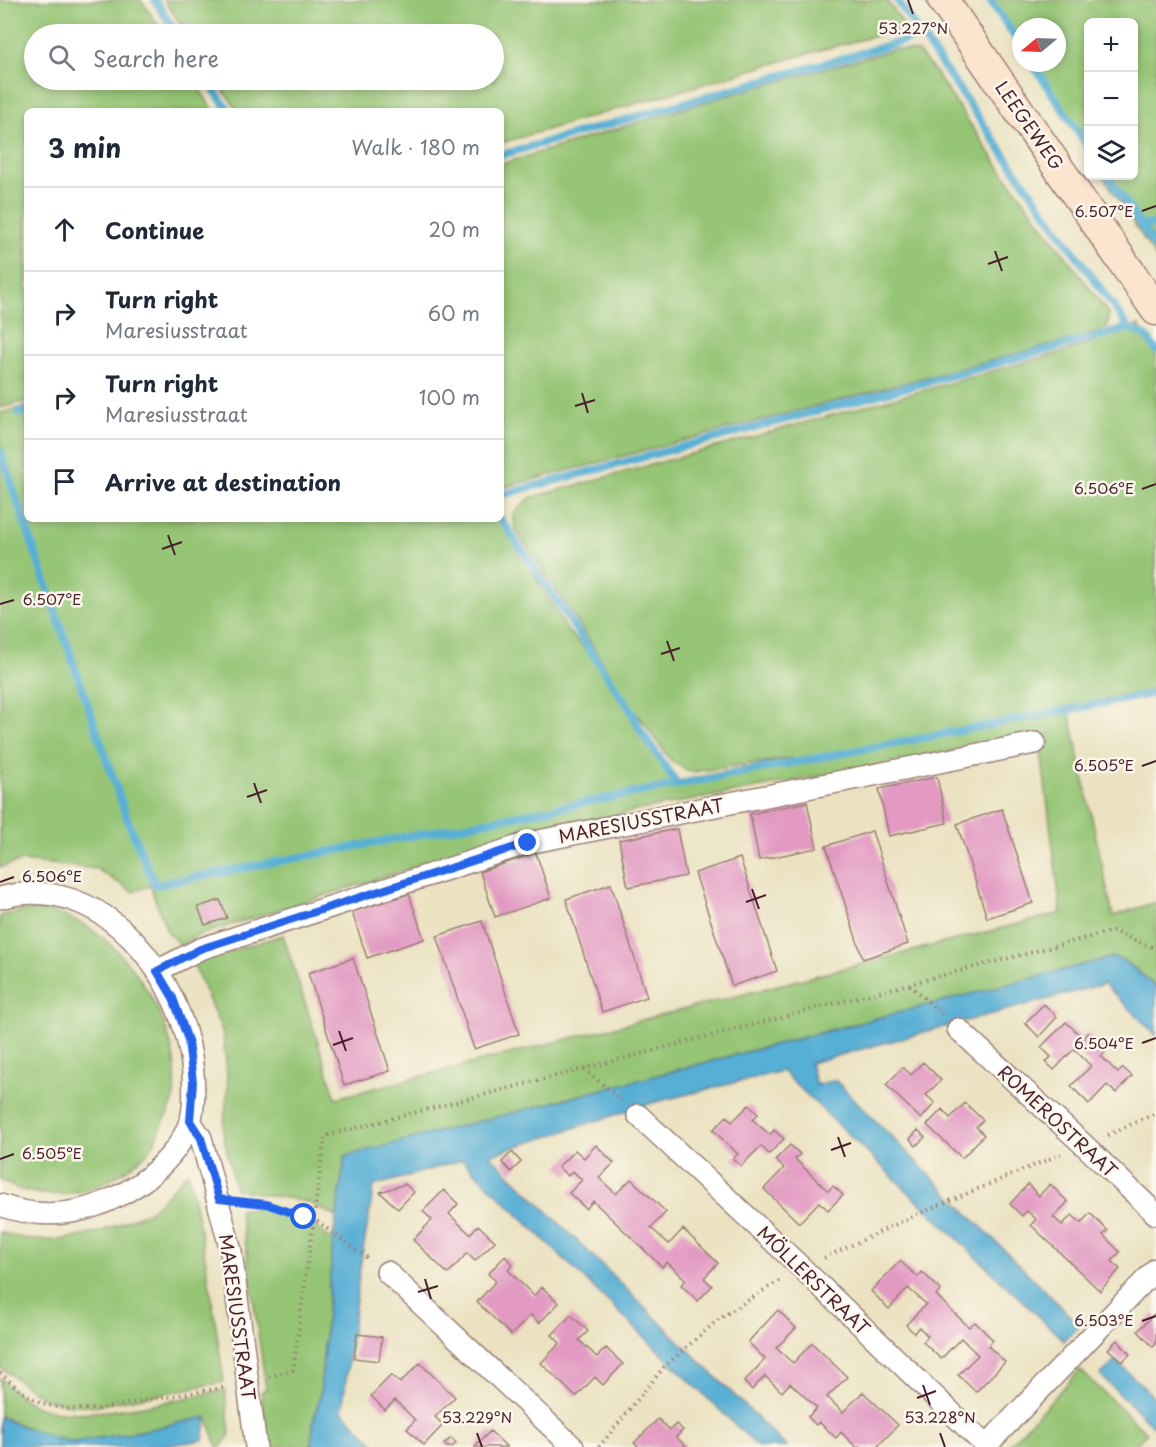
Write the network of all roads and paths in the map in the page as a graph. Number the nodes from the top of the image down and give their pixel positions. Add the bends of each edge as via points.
1 (943, 0) edge
2 (1156, 310) edge
3 (1035, 743) dead end
4 (0, 898) edge
5 (1156, 949) edge
6 (157, 971) junction
7 (909, 984) junction
8 (958, 1029) joint
9 (583, 1069) junction
10 (638, 1115) joint
11 (190, 1121) junction
12 (960, 1197) dead end
13 (219, 1199) junction
14 (0, 1205) edge
15 (1156, 1214) edge
16 (916, 1215) dead end
17 (315, 1220) junction
18 (1156, 1269) edge
19 (387, 1272) joint
20 (696, 1340) dead end
21 (0, 1373) edge
22 (248, 1383) junction
23 (256, 1447) edge
24 (573, 1447) edge
25 (599, 1447) edge
26 (987, 1447) edge

1 - 2 main road, LEEGEWEG
3 - 6 street, MARESIUSSTRAAT via 528,843 200,949
4 - 6 street via 42,893 84,904 121,929
5 - 7 path via 1113,931
6 - 11 street via 173,998 188,1040 193,1082
7 - 8 path
7 - 9 path
8 - 15 street, ROMEROSTRAAT
9 - 10 path
9 - 17 path via 325,1137
10 - 26 street, MÖLLERSTRAAT
11 - 13 street, MARESIUSSTRAAT via 201,1138
11 - 14 street via 158,1168 144,1181 103,1204 59,1215 38,1215
12 - 16 path
13 - 17 path via 266,1204
13 - 22 street, MARESIUSSTRAAT via 231,1251
17 - 19 path
17 - 22 path via 292,1370
18 - 26 street
19 - 24 street
20 - 25 path via 664,1367
21 - 22 path via 42,1404 68,1409 96,1409
22 - 23 street, MARESIUSSTRAAT

